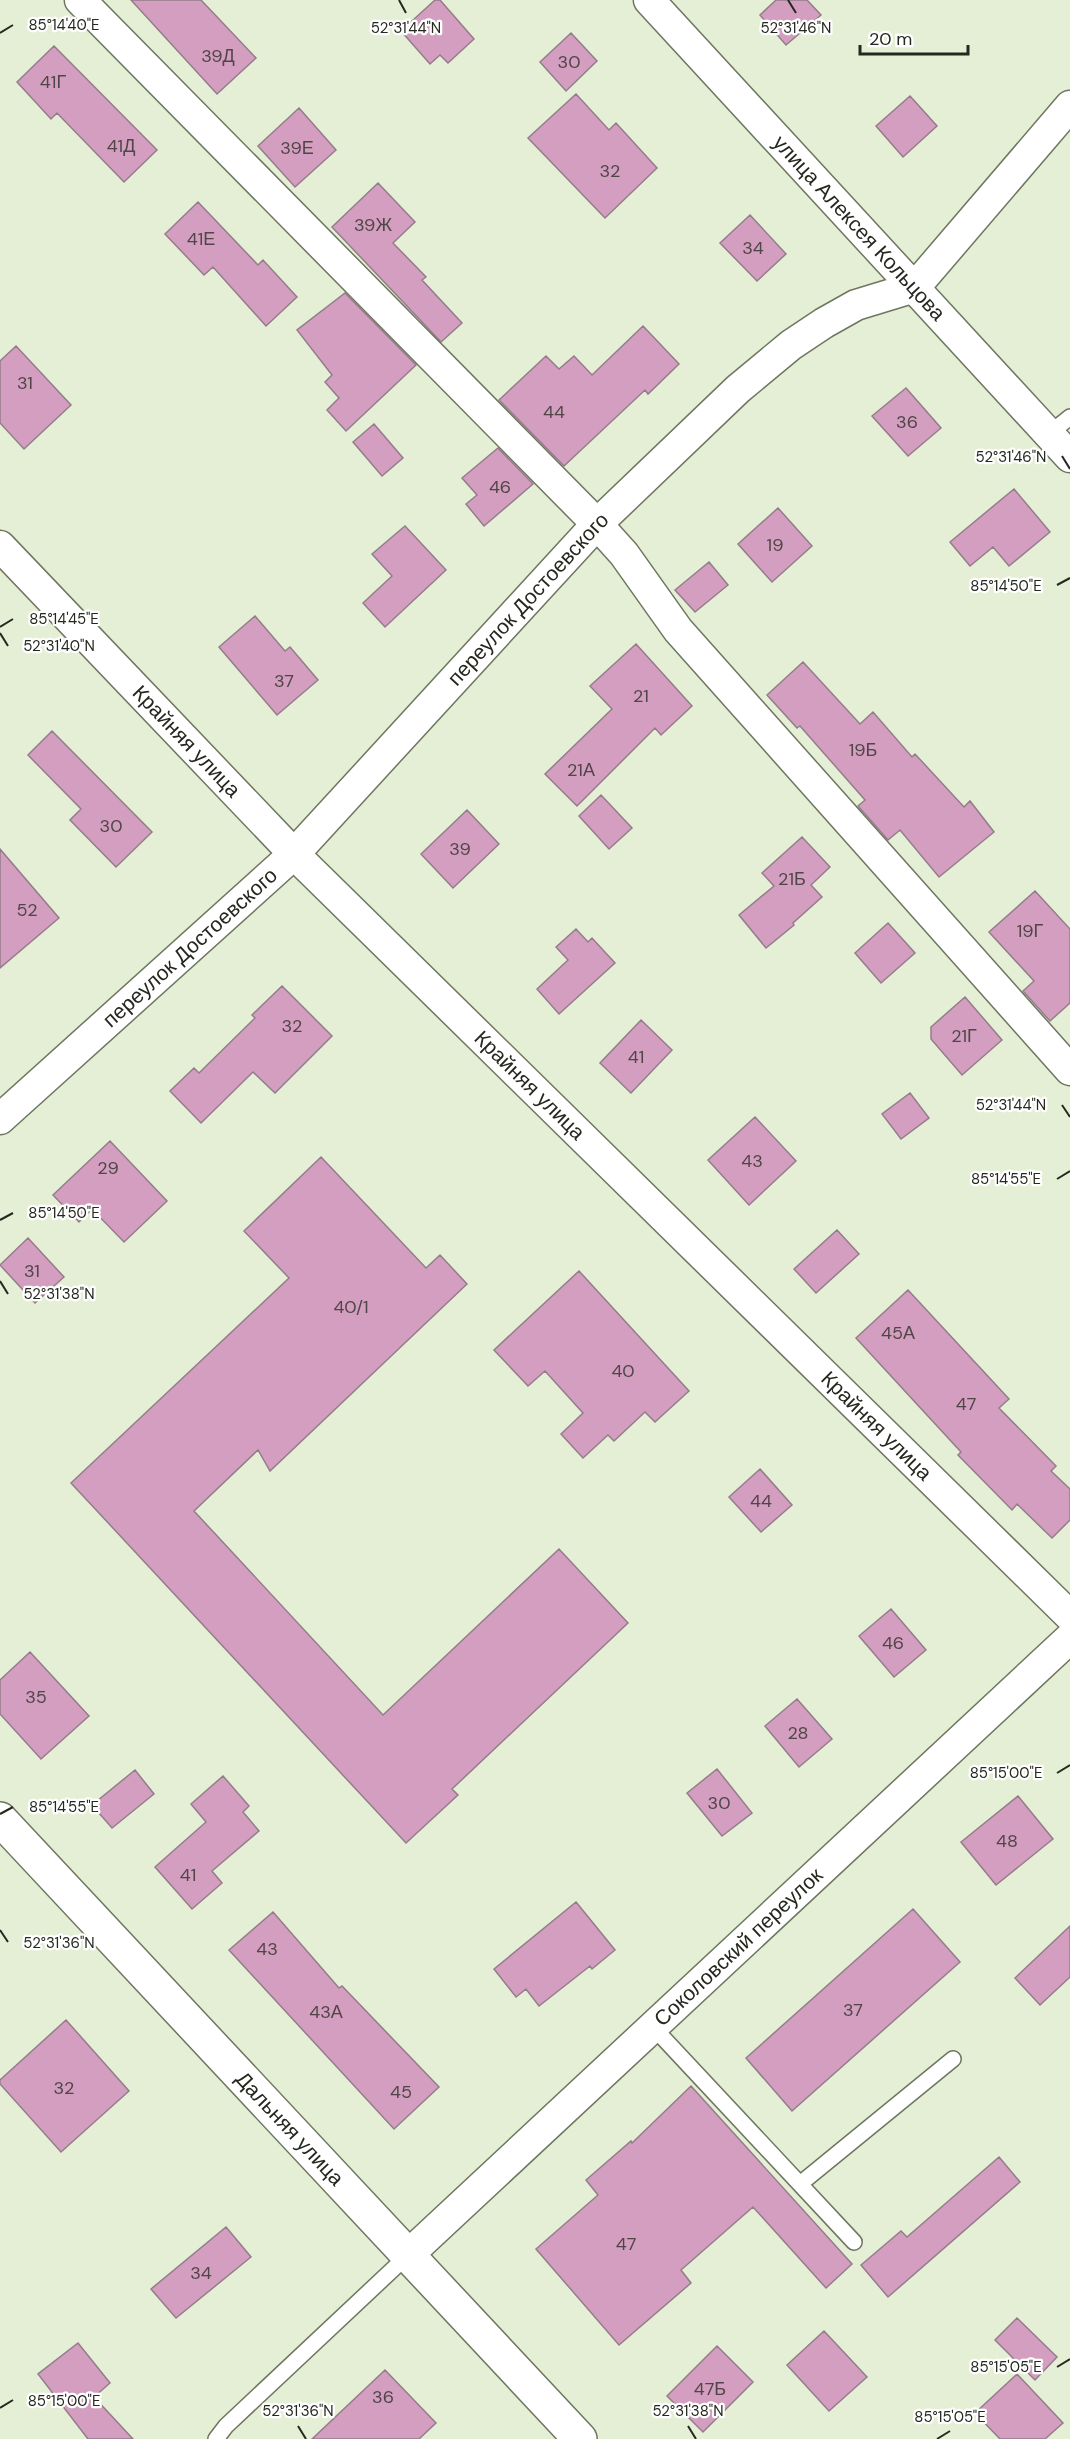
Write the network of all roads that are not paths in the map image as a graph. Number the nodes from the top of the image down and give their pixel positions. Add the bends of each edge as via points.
1 (80, 0) edge
2 (649, 0) edge
3 (1070, 106) edge
4 (915, 286) junction
5 (1060, 426) edge
6 (1070, 457) edge
7 (597, 524) junction
8 (0, 546) edge
9 (294, 854) junction
10 (1070, 1070) edge
11 (0, 1119) edge
12 (1070, 1616) edge
13 (1070, 1638) edge
14 (0, 1819) edge
15 (653, 2027) junction
16 (953, 2059) dead end
17 (800, 2184) junction
18 (854, 2242) dead end
19 (408, 2256) junction
20 (216, 2439) edge
21 (580, 2439) edge

1 - 7 street
2 - 4 street, улица Алексея Кольцова
3 - 4 street
4 - 5 street, улица Алексея Кольцова
4 - 7 street, переулок Достоевского via 856,305 792,345 738,389
5 - 6 street, улица Алексея Кольцова
7 - 9 street, переулок Достоевского
7 - 10 street via 638,572 678,630
8 - 9 street, Крайняя улица
9 - 11 street, переулок Достоевского
9 - 12 street, Крайняя улица
13 - 15 street, Соколовский переулок
14 - 19 main road, Дальняя улица
15 - 17 lane
15 - 19 street, Соколовский переулок
16 - 17 lane
17 - 18 lane
19 - 20 lane
19 - 21 main road, Дальняя улица

